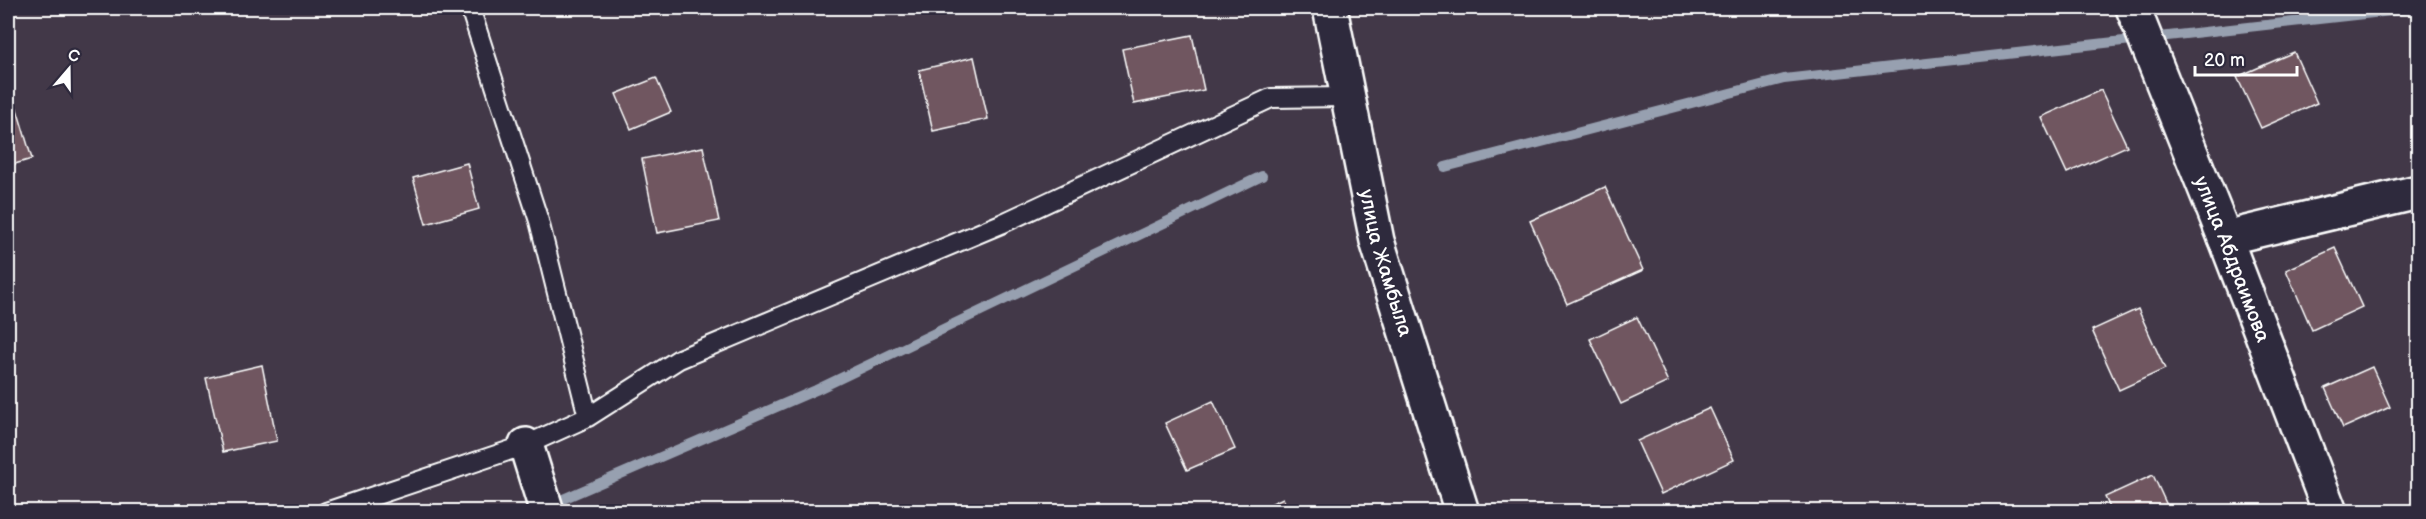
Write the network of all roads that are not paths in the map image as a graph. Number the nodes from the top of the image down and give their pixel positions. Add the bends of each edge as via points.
1 (470, 8) edge
2 (1330, 8) edge
3 (2133, 8) edge
4 (1346, 97) junction
5 (2418, 192) edge
6 (2225, 238) junction
7 (588, 417) junction
8 (527, 453) junction
9 (326, 512) edge
10 (547, 512) edge
11 (1462, 512) edge
12 (2330, 512) edge

1 - 7 lane via 539,221
2 - 4 street, улица Жамбыла
3 - 6 street, улица Абдраимова
4 - 7 lane via 1271,98 1000,224 679,359
4 - 11 street, улица Жамбыла via 1377,241
5 - 6 street
6 - 12 street, улица Абдраимова
7 - 8 lane
8 - 9 lane
8 - 10 street

